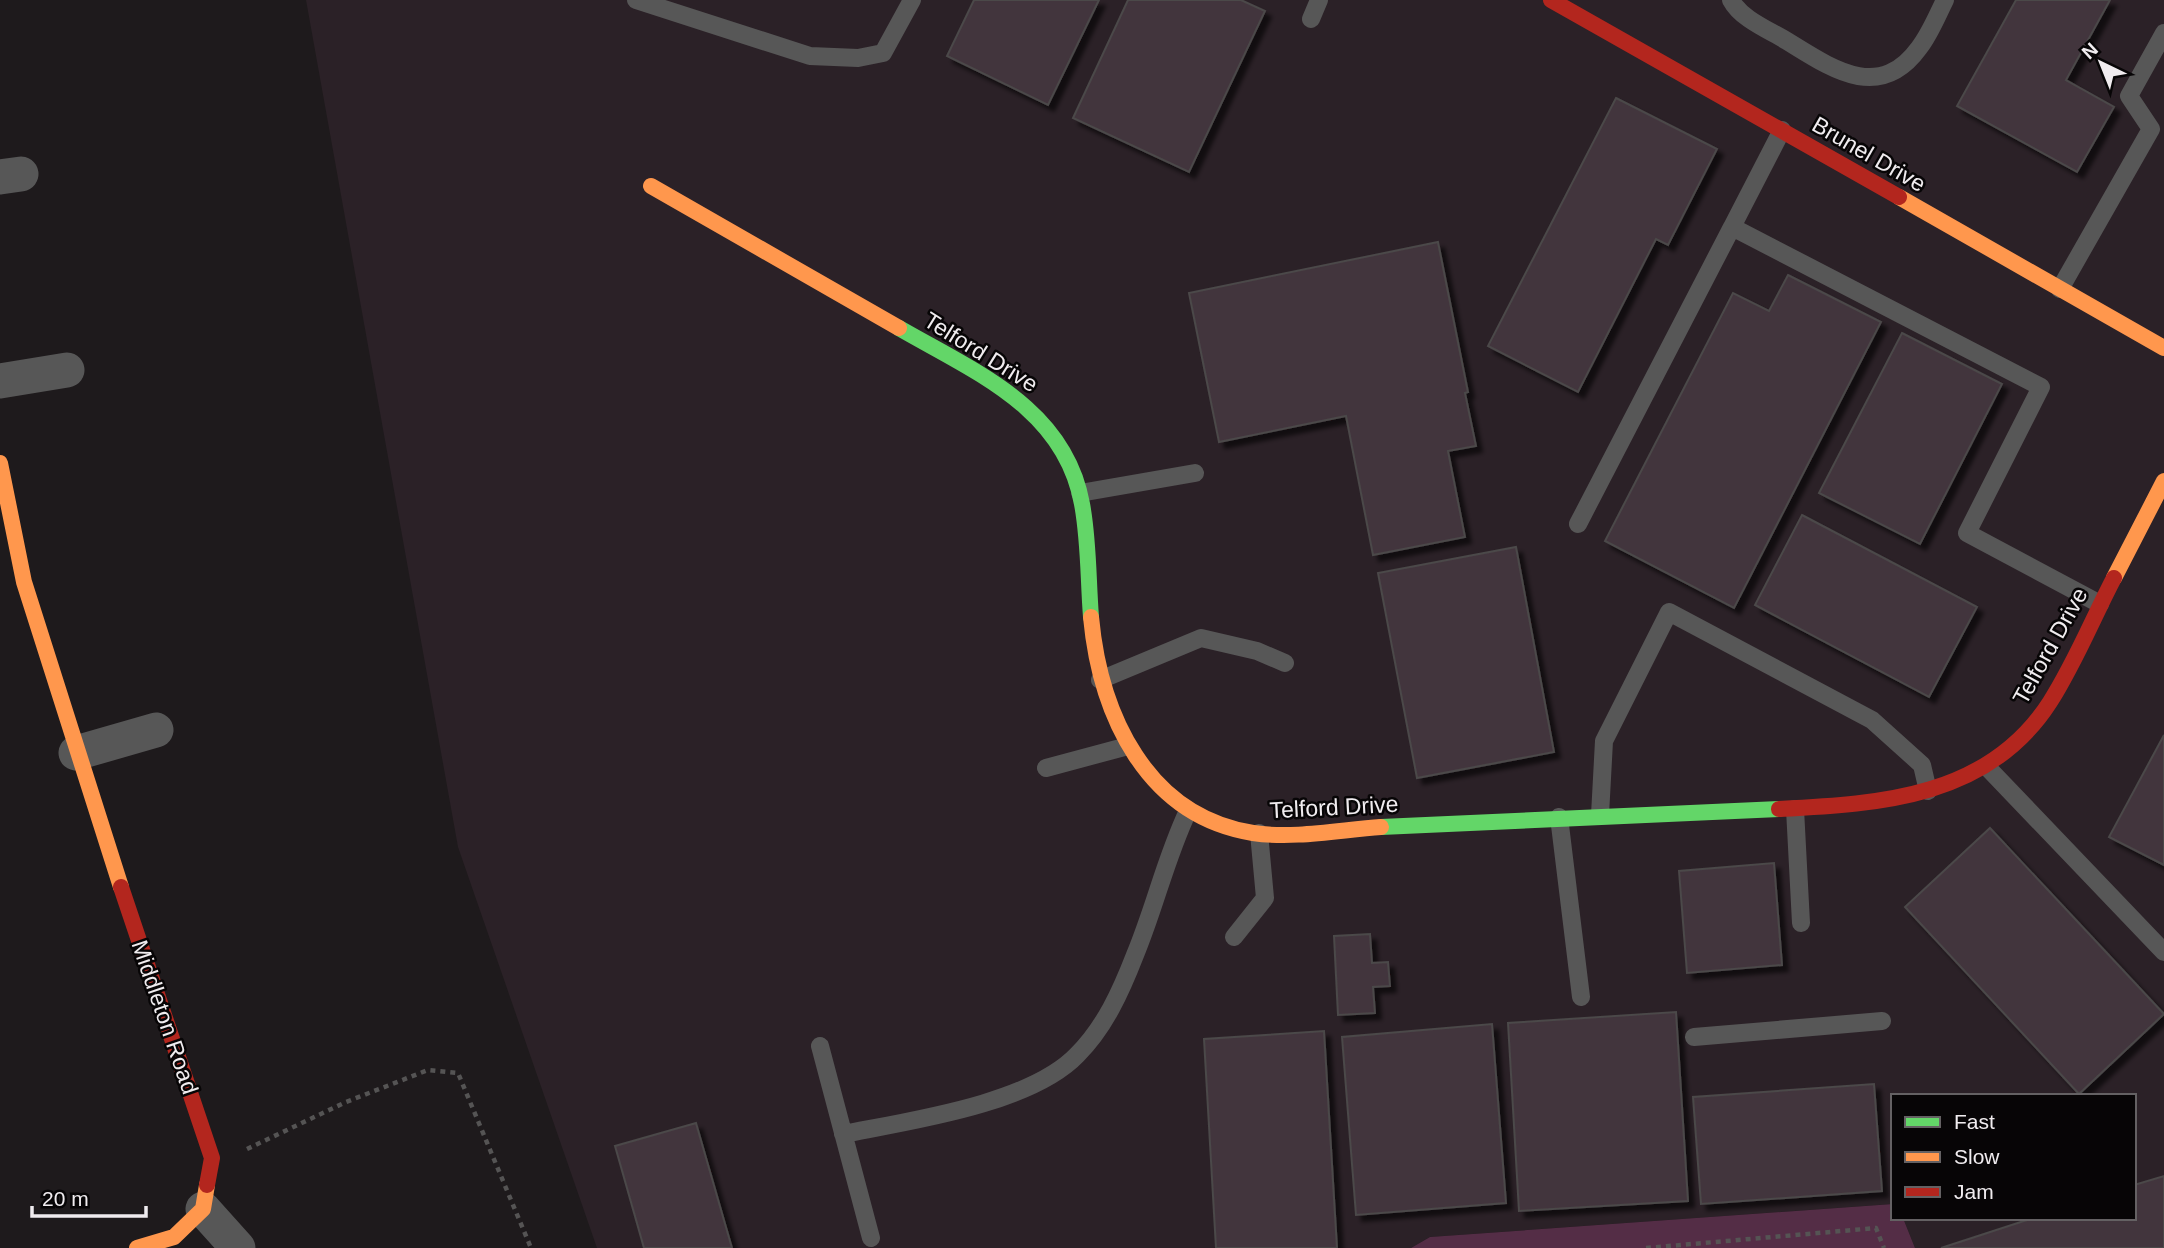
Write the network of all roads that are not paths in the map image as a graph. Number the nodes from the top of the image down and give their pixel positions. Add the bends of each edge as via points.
1 (636, 0) edge
2 (912, 0) edge
3 (1319, 0) edge
4 (1551, 0) edge
5 (1731, 0) edge
6 (1945, 0) edge
7 (1574, 5) edge
8 (1311, 19) dead end
9 (2164, 33) edge
10 (1782, 130) junction
11 (651, 186) dead end
12 (1732, 227) junction
13 (2060, 289) junction
14 (2164, 348) edge
15 (67, 370) dead end
16 (0, 381) edge
17 (0, 463) edge
18 (1195, 473) dead end
19 (2164, 481) edge
20 (1080, 493) junction
21 (1578, 524) dead end
22 (12, 582) edge
23 (2100, 604) junction
24 (1285, 663) dead end
25 (1100, 680) junction
26 (156, 730) dead end
27 (1128, 746) junction
28 (76, 753) junction
29 (1987, 767) junction
30 (1046, 768) dead end
31 (1928, 791) junction
32 (1795, 809) junction
33 (1188, 811) junction
34 (1600, 815) junction
35 (1559, 817) junction
36 (1259, 833) junction
37 (1801, 923) dead end
38 (1234, 937) dead end
39 (2164, 952) edge
40 (1581, 997) dead end
41 (1882, 1021) dead end
42 (1694, 1037) dead end
43 (820, 1046) dead end
44 (843, 1134) junction
45 (203, 1209) junction
46 (871, 1238) dead end
47 (137, 1248) edge
48 (238, 1248) edge

1 - 2 lane via 810,56 858,58 883,53
3 - 8 lane
4 - 7 street, Brunel Drive
5 - 6 lane via 1750,19 1825,65 1863,79 1904,65 1920,47
7 - 10 street, Brunel Drive
9 - 13 lane via 2129,96 2151,129
10 - 12 lane
10 - 13 street, Brunel Drive
11 - 20 street, Telford Drive via 1009,391 1054,437
12 - 21 lane
12 - 23 lane via 2041,387 1967,533
13 - 14 street, Brunel Drive
15 - 16 street
17 - 22 street, Middleton Road
18 - 20 lane
19 - 23 street, Telford Drive
20 - 25 street, Telford Drive
22 - 28 street, Middleton Road
23 - 29 street, Telford Drive via 2050,702
24 - 25 lane via 1257,651 1201,638
25 - 27 street, Telford Drive
26 - 28 street
27 - 30 lane
27 - 33 street, Telford Drive
28 - 45 street, Middleton Road via 212,1158
29 - 31 street, Telford Drive
29 - 39 lane
31 - 32 street, Telford Drive
31 - 34 lane via 1922,765 1872,720 1669,612 1604,741
32 - 34 street, Telford Drive
32 - 37 lane
33 - 36 street, Telford Drive via 1219,826
33 - 44 lane via 1114,1003 1075,1058 1013,1093
34 - 35 street, Telford Drive
35 - 36 street, Telford Drive
35 - 40 lane
36 - 38 lane via 1265,898
41 - 42 lane
43 - 44 lane
44 - 46 lane
45 - 47 street via 174,1237
45 - 48 street

